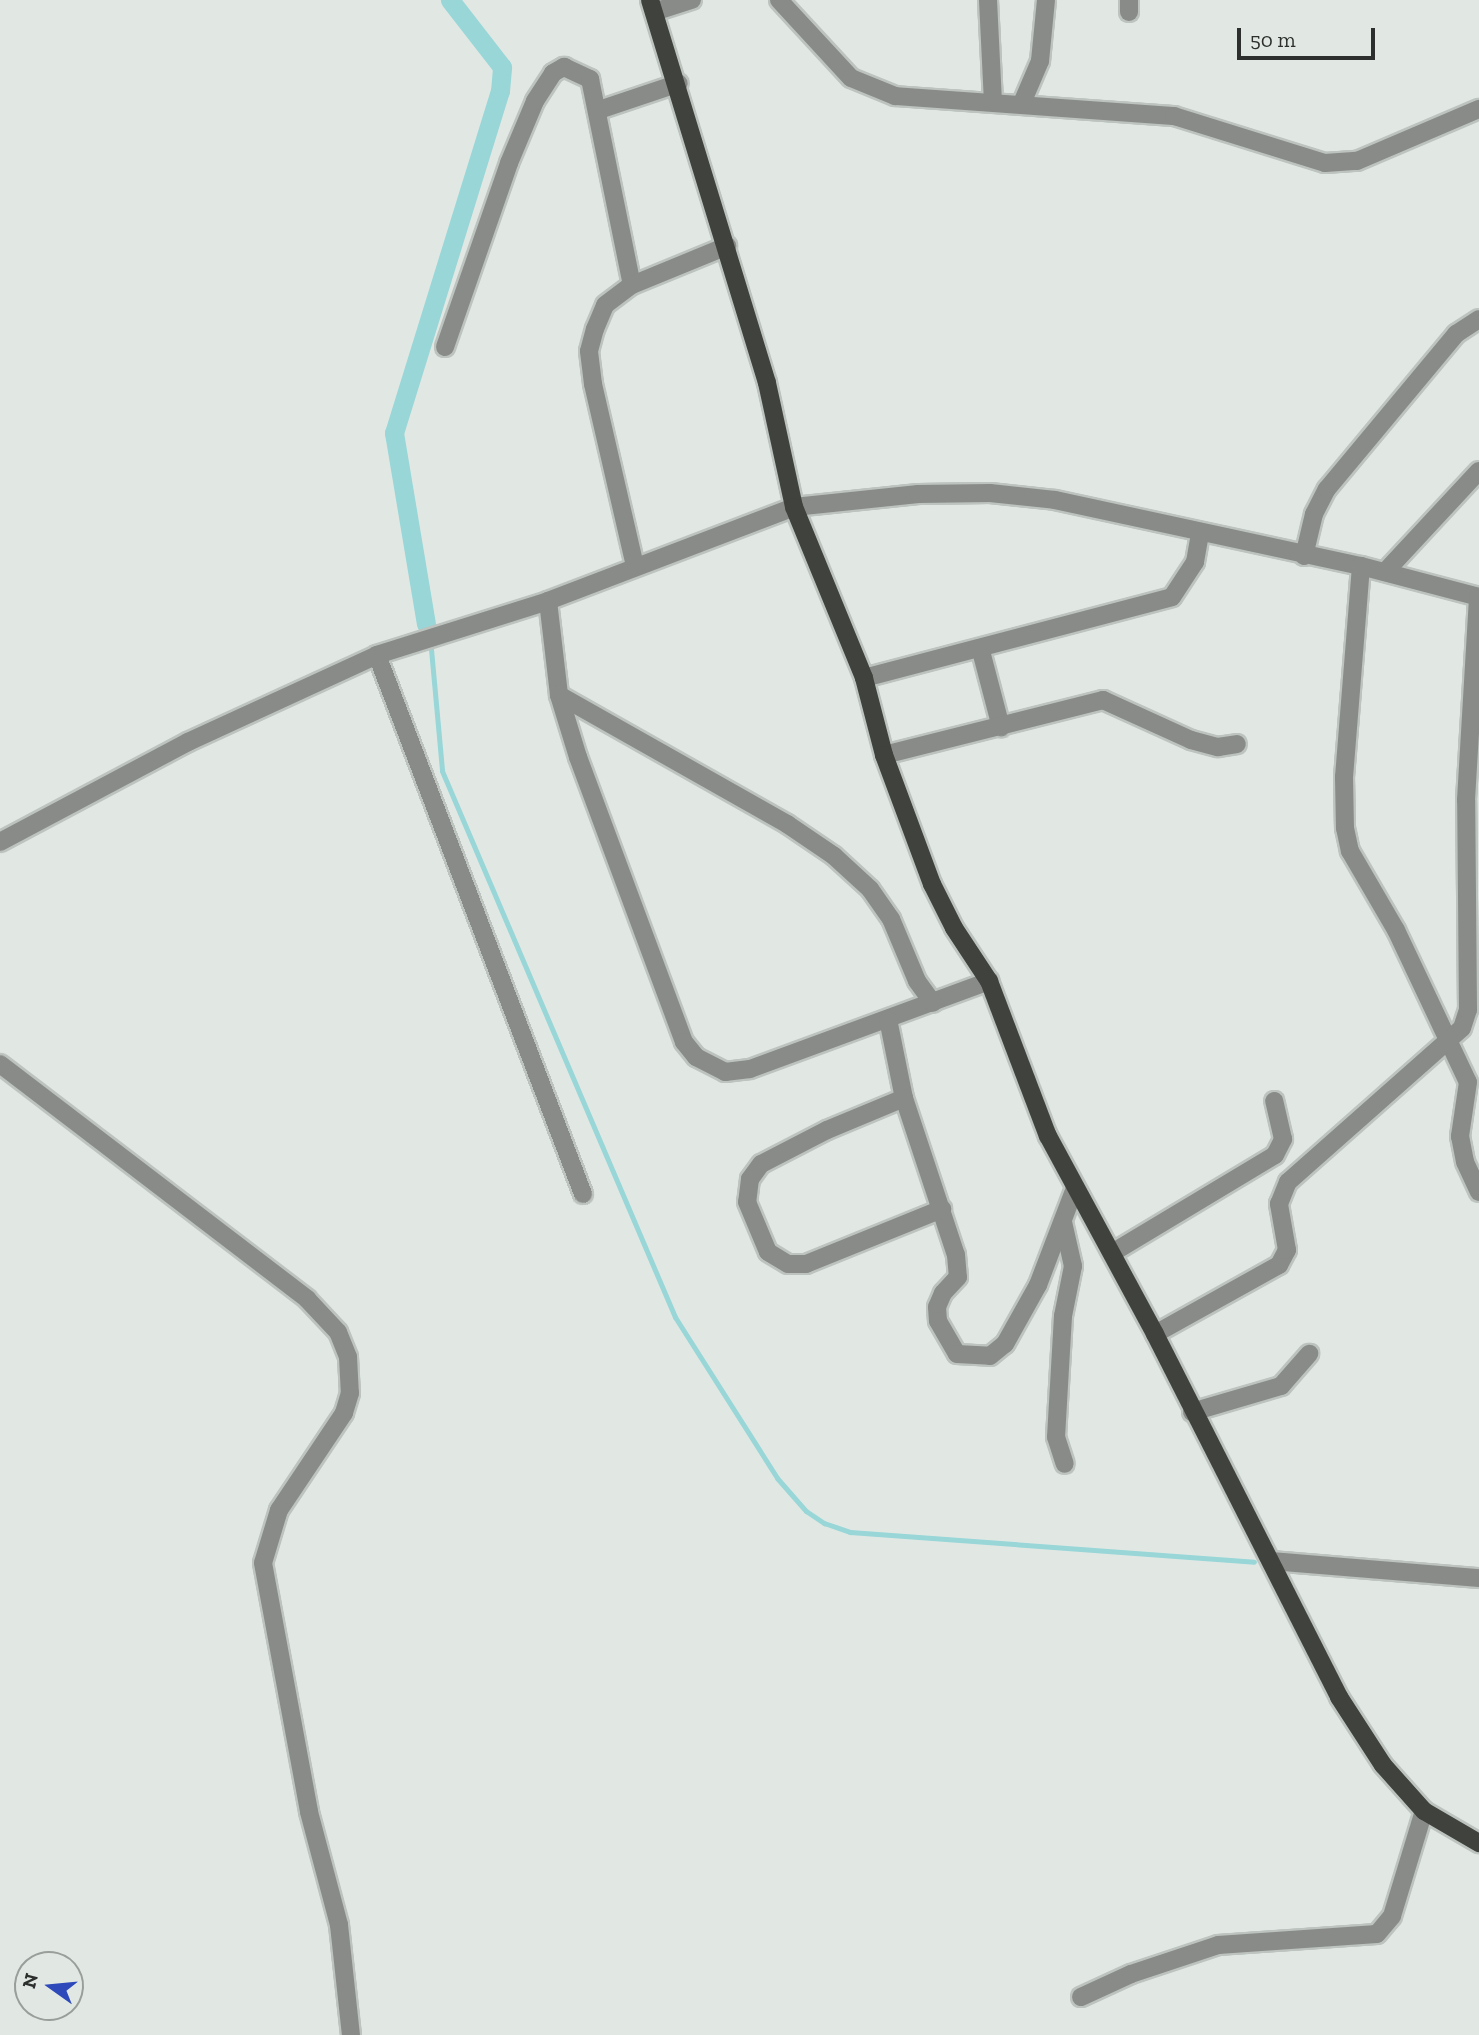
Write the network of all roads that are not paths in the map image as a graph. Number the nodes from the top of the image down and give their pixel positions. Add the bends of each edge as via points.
1 (692, 0) edge
2 (779, 0) edge
3 (988, 0) edge
4 (1046, 0) edge
5 (652, 6) edge
6 (679, 83) junction
7 (993, 101) junction
8 (1021, 103) junction
9 (1479, 109) edge
10 (598, 110) junction
11 (727, 247) junction
12 (632, 285) junction
13 (1479, 319) edge
14 (445, 347) dead end
15 (1479, 471) edge
16 (794, 507) junction
17 (1200, 533) junction
18 (1304, 556) junction
19 (635, 566) junction
20 (1361, 566) junction
21 (1385, 572) junction
22 (1478, 597) edge
23 (548, 601) junction
24 (981, 651) junction
25 (377, 655) junction
26 (864, 678) junction
27 (558, 695) junction
28 (1001, 727) junction
29 (1237, 744) dead end
30 (884, 755) junction
31 (0, 842) edge
32 (989, 981) junction
33 (933, 1003) junction
34 (888, 1019) junction
35 (1449, 1045) junction
36 (0, 1064) edge
37 (1474, 1080) edge
38 (904, 1098) junction
39 (1274, 1101) dead end
40 (1075, 1188) junction
41 (1479, 1192) edge
42 (583, 1194) dead end
43 (942, 1209) junction
44 (1063, 1222) junction
45 (1112, 1253) junction
46 (1155, 1334) junction
47 (1309, 1354) dead end
48 (1192, 1412) junction
49 (1065, 1464) dead end
50 (1271, 1562) junction
51 (1479, 1578) edge
52 (1424, 1811) junction
53 (1479, 1843) edge
54 (1081, 1997) dead end
55 (351, 2035) edge

1 - 5 street
2 - 7 street via 851,78 875,90 895,96
3 - 7 street
4 - 8 street via 1045,42
5 - 6 main road
6 - 10 street
6 - 11 main road
7 - 8 street
8 - 9 street via 1174,116 1325,163 1357,161
10 - 12 street
10 - 14 street via 590,79 564,67 553,74 535,101
11 - 12 street
11 - 16 main road via 767,383
12 - 19 street via 606,305 589,351
13 - 18 street via 1456,334 1333,481 1314,514
15 - 21 street
16 - 17 street via 918,494 990,493 1055,500
16 - 19 street
16 - 26 main road
17 - 18 street
17 - 24 street via 1195,562 1172,597
18 - 20 street
19 - 23 street
20 - 21 street
20 - 35 street via 1345,828 1350,851 1396,930
21 - 22 street
22 - 35 street via 1466,800 1468,1010
23 - 25 street
23 - 27 street
24 - 26 street
24 - 28 street
25 - 31 street via 188,742
25 - 42 street
26 - 30 main road
27 - 33 street via 787,824 834,856 870,889 891,919 917,981
27 - 34 street via 684,1042 696,1057 725,1072 750,1069
28 - 29 street via 1102,699 1191,740 1218,747
28 - 30 street
30 - 32 main road via 932,884
32 - 33 street
32 - 40 main road via 1028,1093
33 - 34 street
34 - 38 street
35 - 37 street
35 - 46 street via 1288,1182 1279,1204 1287,1251 1279,1265
36 - 55 street via 307,1299 338,1332 348,1357 350,1393 344,1413 279,1510 263,1563 309,1812 339,1925
37 - 41 street via 1460,1136 1465,1162
38 - 43 street
38 - 43 street via 761,1164 750,1179 747,1202 768,1252 788,1264 806,1264
39 - 45 street via 1283,1139 1275,1155
40 - 44 street
40 - 45 main road
43 - 44 street via 959,1269 958,1277 938,1299 938,1321 949,1348 977,1359 1005,1344 1020,1321
44 - 49 street via 1073,1266 1063,1316 1056,1437
45 - 46 main road
46 - 48 main road
47 - 48 street via 1281,1386
48 - 50 main road
50 - 51 street
50 - 52 main road via 1361,1735
52 - 53 main road
52 - 54 street via 1392,1916 1377,1934 1218,1945 1131,1974

